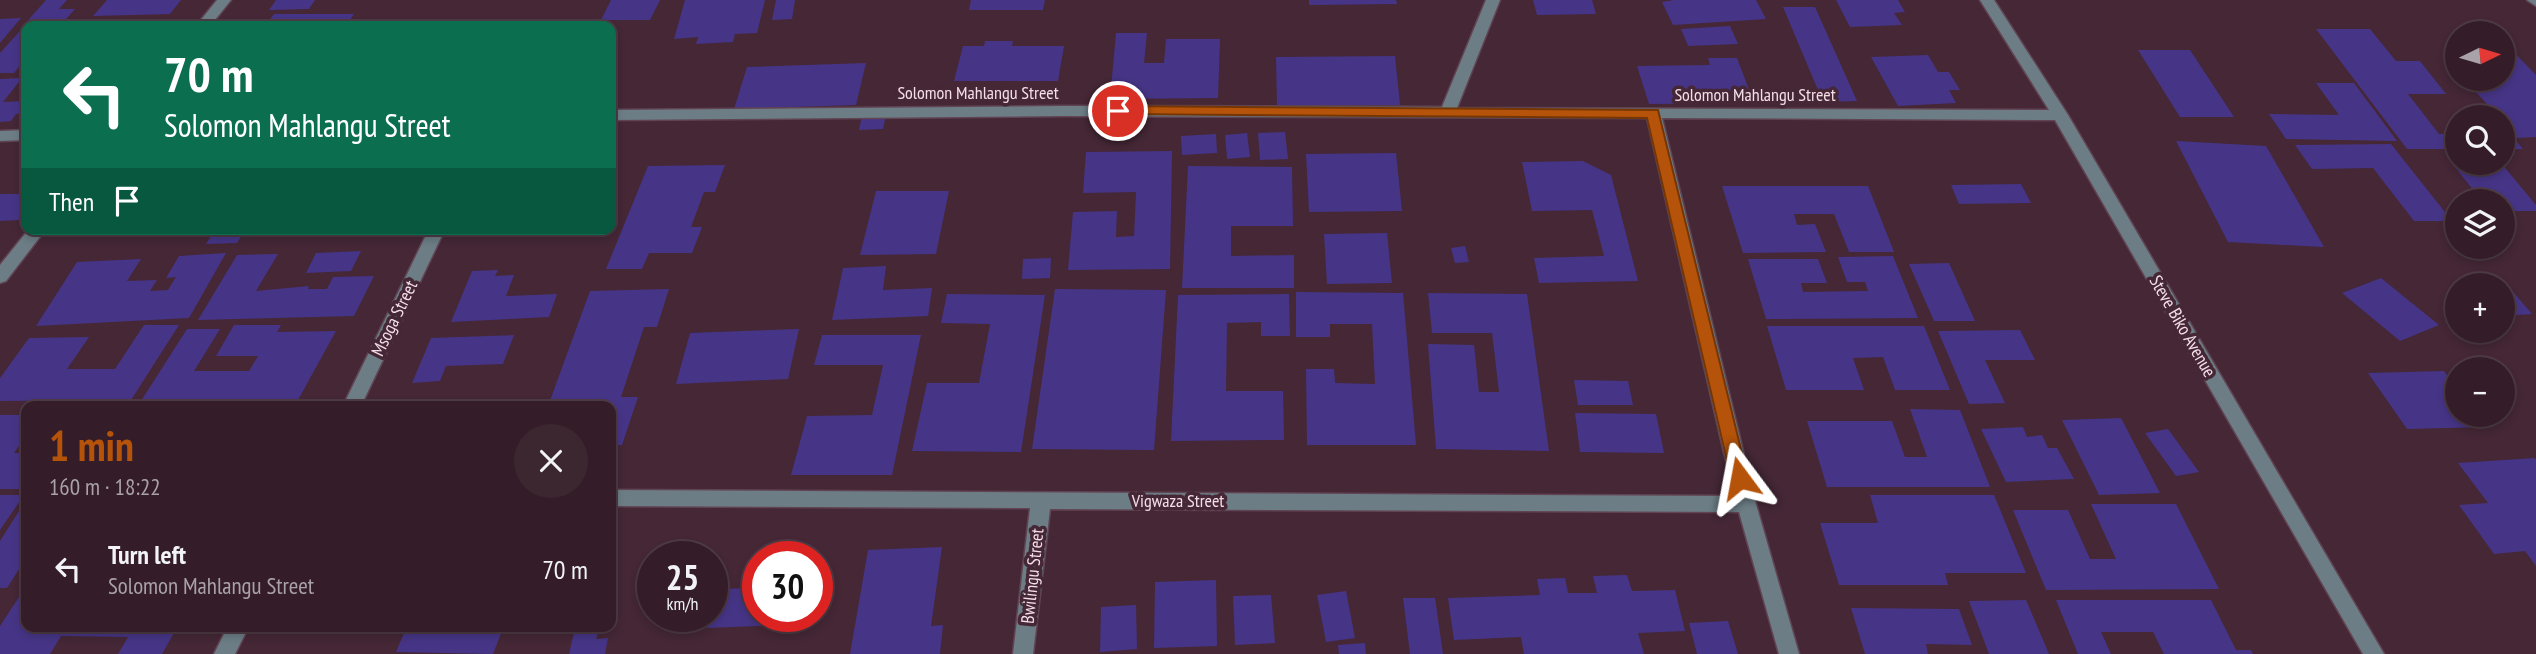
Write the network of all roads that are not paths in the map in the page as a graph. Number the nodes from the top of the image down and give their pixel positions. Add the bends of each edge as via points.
1 (224, 0) edge
2 (1493, 0) edge
3 (1987, 0) edge
4 (207, 21) edge
5 (1448, 112) junction
6 (1653, 113) junction
7 (616, 115) edge
8 (2060, 115) junction
9 (21, 135) edge
10 (0, 136) edge
11 (33, 235) edge
12 (434, 235) edge
13 (0, 277) edge
14 (354, 401) edge
15 (616, 498) edge
16 (1041, 499) junction
17 (1746, 504) junction
18 (236, 632) edge
19 (224, 654) edge
20 (1023, 654) edge
21 (1788, 654) edge
22 (2374, 654) edge

1 - 4 street
2 - 5 street
3 - 8 street, Steve Biko Avenue
5 - 6 street, Solomon Mahlangu Street
5 - 7 street, Solomon Mahlangu Street
6 - 8 street, Solomon Mahlangu Street
6 - 17 street
8 - 22 street, Steve Biko Avenue
9 - 10 street
11 - 13 street
12 - 14 street, Msoga Street
15 - 16 street, Vigwaza Street
16 - 17 street, Vigwaza Street
16 - 20 street, Bwilingu Street
17 - 21 street
18 - 19 street

